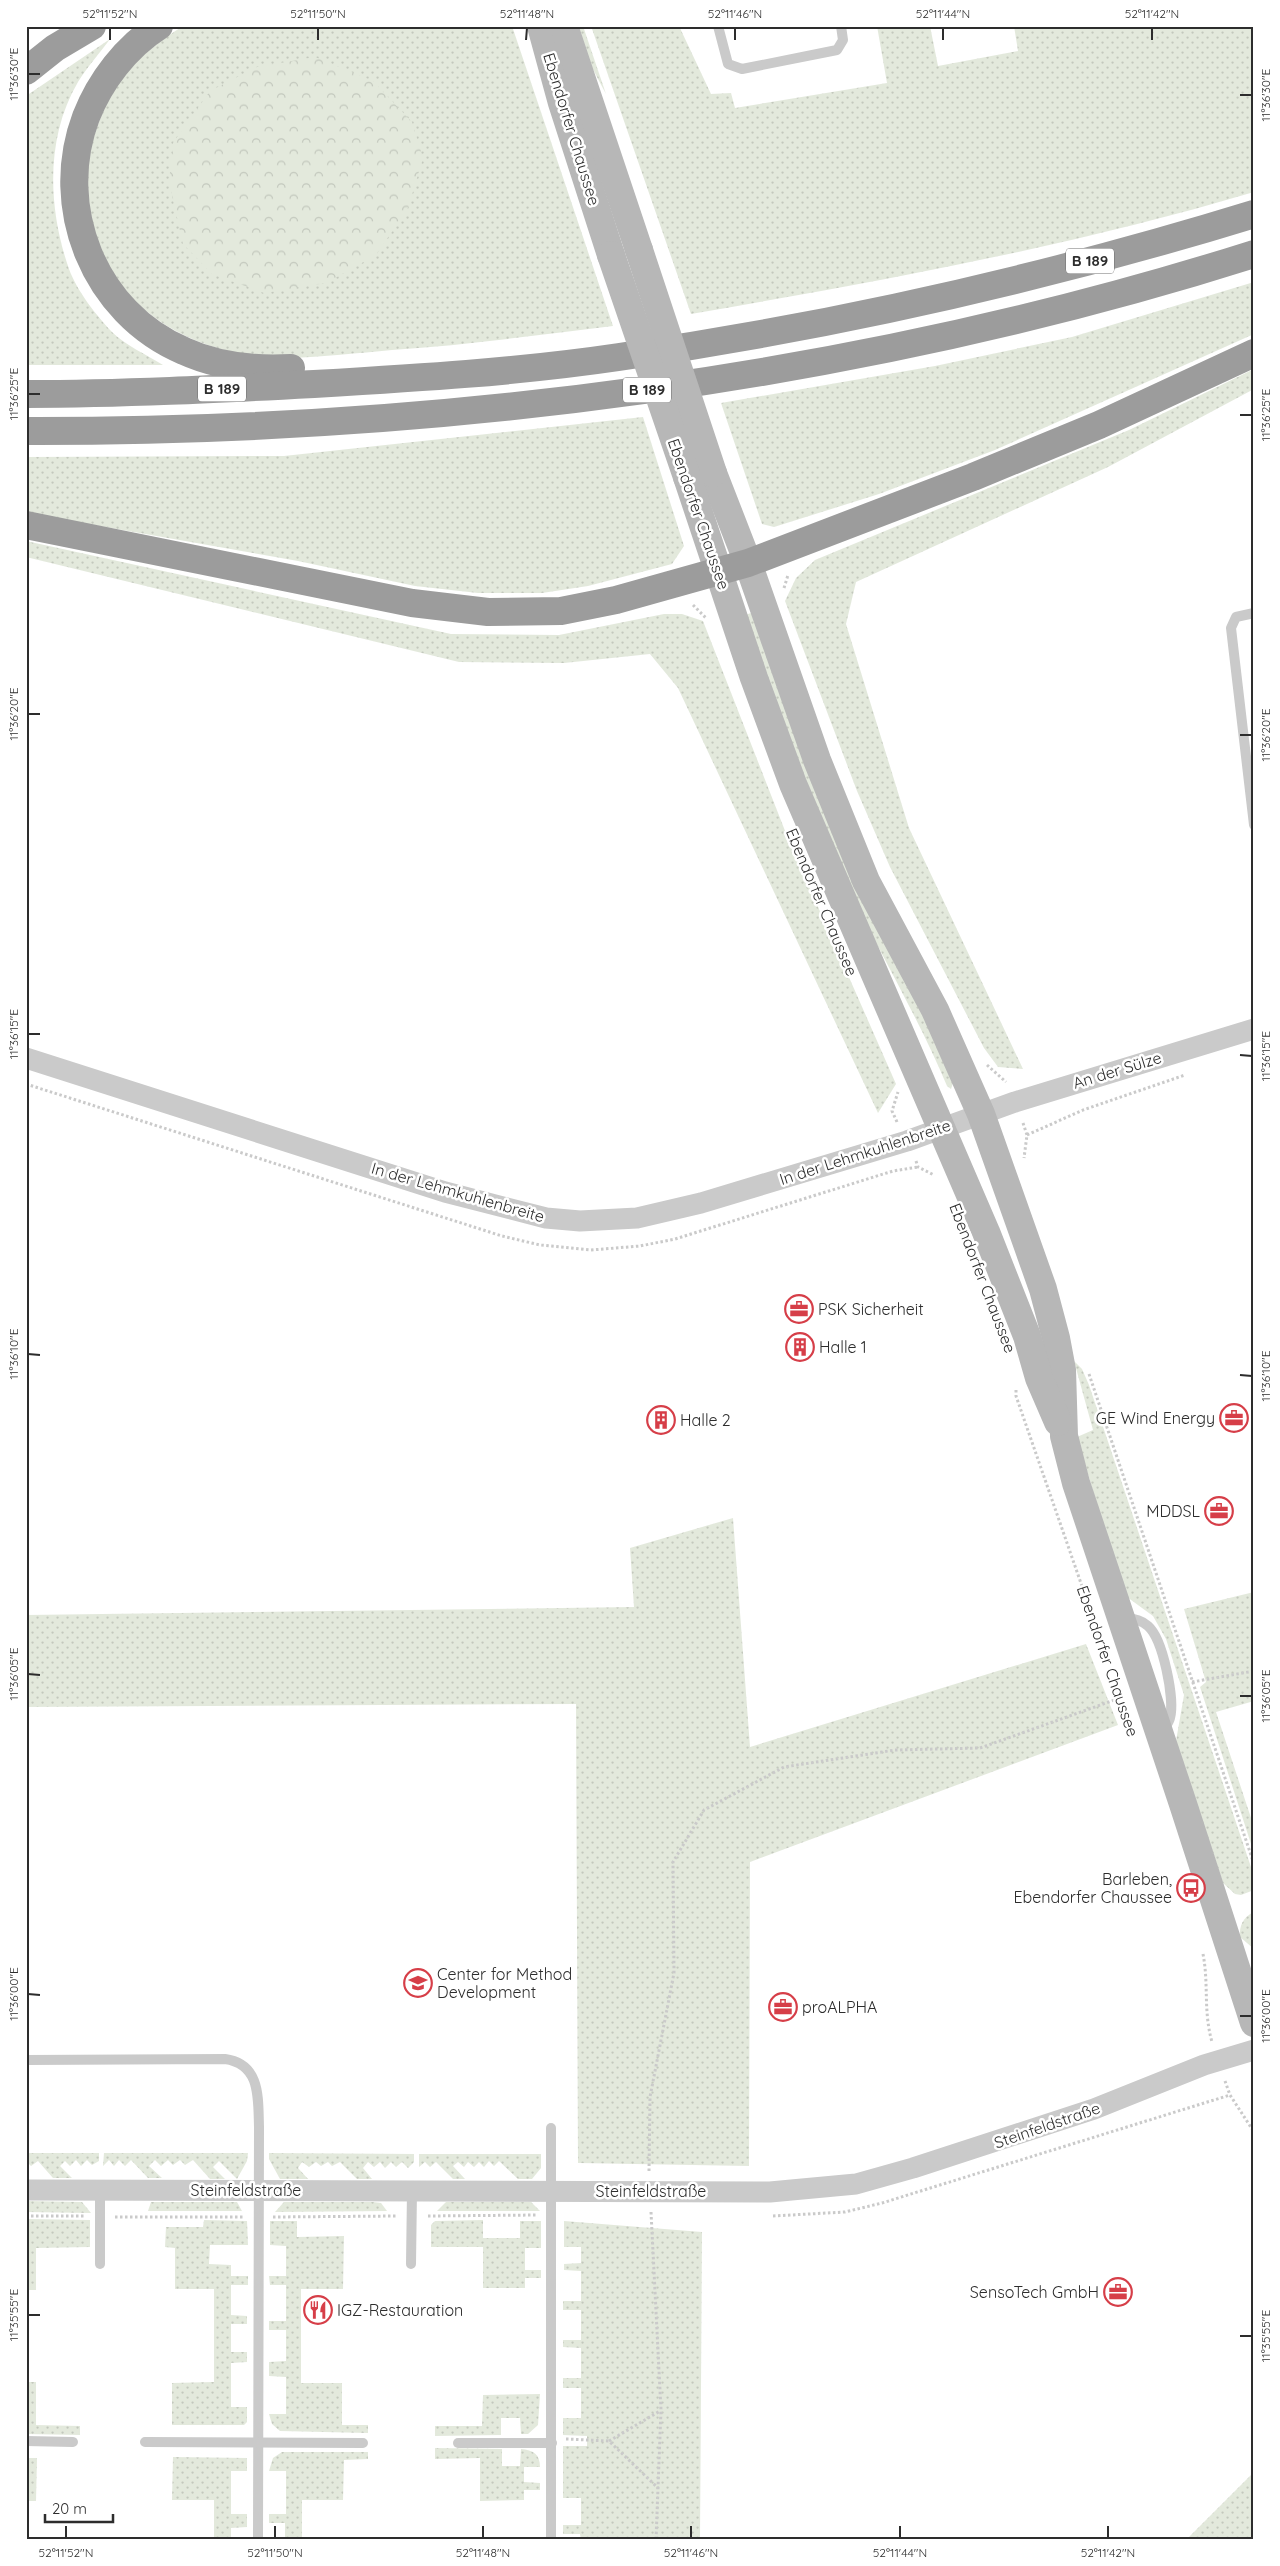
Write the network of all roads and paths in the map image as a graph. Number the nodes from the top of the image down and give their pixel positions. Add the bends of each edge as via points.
1 (92, 26) edge
2 (159, 26) edge
3 (541, 26) edge
4 (564, 26) edge
5 (718, 26) edge
6 (841, 26) edge
7 (26, 71) edge
8 (1254, 214) edge
9 (1254, 254) edge
10 (1254, 353) edge
11 (418, 378) junction
12 (26, 394) edge
13 (26, 430) edge
14 (700, 475) junction
15 (26, 526) edge
16 (748, 563) junction
17 (719, 573) junction
18 (691, 599) dead end
19 (1254, 613) edge
20 (711, 624) dead end
21 (1254, 825) edge
22 (1254, 1029) edge
23 (26, 1058) edge
24 (1189, 1074) dead end
25 (898, 1086) dead end
26 (980, 1114) junction
27 (942, 1128) junction
28 (1027, 1134) dead end
29 (907, 1140) junction
30 (939, 1181) dead end
31 (1016, 1386) dead end
32 (1064, 1436) junction
33 (1084, 1594) dead end
34 (1254, 1671) edge
35 (1192, 1682) dead end
36 (1117, 1688) dead end
37 (1120, 1698) junction
38 (1124, 1707) dead end
39 (1202, 1948) dead end
40 (1254, 2023) edge
41 (1254, 2050) edge
42 (26, 2060) edge
43 (1218, 2060) junction
44 (551, 2128) dead end
45 (1254, 2132) edge
46 (26, 2190) edge
47 (100, 2190) junction
48 (259, 2190) junction
49 (412, 2191) junction
50 (552, 2191) junction
51 (649, 2191) junction
52 (100, 2264) dead end
53 (411, 2264) dead end
54 (660, 2410) junction
55 (26, 2441) edge
56 (552, 2441) junction
57 (609, 2441) junction
58 (73, 2442) dead end
59 (145, 2442) dead end
60 (258, 2442) junction
61 (362, 2443) dead end
62 (458, 2443) dead end
63 (658, 2488) junction
64 (258, 2540) edge
65 (552, 2540) edge
66 (656, 2540) edge

1 - 7 highway via 55,48
2 - 11 highway via 132,48 102,84 81,131 75,158 75,208 80,231 86,251 110,294 155,336 184,352 209,360 266,370 368,364
3 - 14 main road, Ebendorfer Chaussee, bridge via 562,103 612,255
4 - 14 main road, Ebendorfer Chaussee, bridge via 639,250
5 - 6 lane via 728,64 742,69 838,50 843,40
8 - 11 highway, B 189 via 1043,274 817,324 617,357
9 - 13 highway, B 189 via 1051,311 937,337 717,379 622,393 488,409 283,425 110,431
10 - 16 highway via 1063,440
11 - 12 highway, B 189 via 124,394
14 - 16 main road, Ebendorfer Chaussee
14 - 17 main road, Ebendorfer Chaussee
15 - 17 highway via 412,603 488,612 561,611
16 - 17 highway
16 - 26 main road, Ebendorfer Chaussee via 817,760 866,881 936,1010
17 - 27 main road, Ebendorfer Chaussee via 793,784
18 - 20 path
19 - 21 lane via 1236,617 1230,628
22 - 26 street, An der Sülze
23 - 29 street, In der Lehmkuhlenbreite via 446,1192 546,1218 610,1221 645,1217 702,1203
24 - 28 path via 1083,1110
25 - 29 path via 892,1111
26 - 27 street, In der Lehmkuhlenbreite
26 - 32 main road, Ebendorfer Chaussee via 1043,1289 1056,1338 1062,1370
27 - 29 street, In der Lehmkuhlenbreite
27 - 32 main road, Ebendorfer Chaussee
29 - 30 path via 918,1167
31 - 33 path, Ebendorfer Chaussee via 1016,1396
32 - 40 main road, Ebendorfer Chaussee via 1076,1483
34 - 35 path
36 - 37 path, Ebendorfer Chaussee
37 - 38 path, Ebendorfer Chaussee
37 - 51 path via 980,1748 895,1750 784,1767 704,1810 673,1862 674,1973 650,2097
39 - 43 path via 1207,1977 1206,2018
41 - 43 street, Steinfeldstraße
42 - 48 lane via 238,2061 251,2074 258,2096
43 - 45 path via 1230,2095
43 - 51 street, Steinfeldstraße via 1078,2115 856,2184 770,2192
44 - 50 lane
46 - 47 street, Steinfeldstraße
47 - 48 street, Steinfeldstraße
47 - 52 lane
48 - 49 street, Steinfeldstraße
48 - 60 lane
49 - 50 street, Steinfeldstraße
49 - 53 lane
50 - 51 street, Steinfeldstraße
50 - 56 lane
51 - 54 path
54 - 57 path
54 - 63 path
55 - 58 lane
56 - 57 path
56 - 62 lane
56 - 65 lane
57 - 63 path
59 - 60 lane
60 - 61 lane
60 - 64 lane
63 - 66 path

